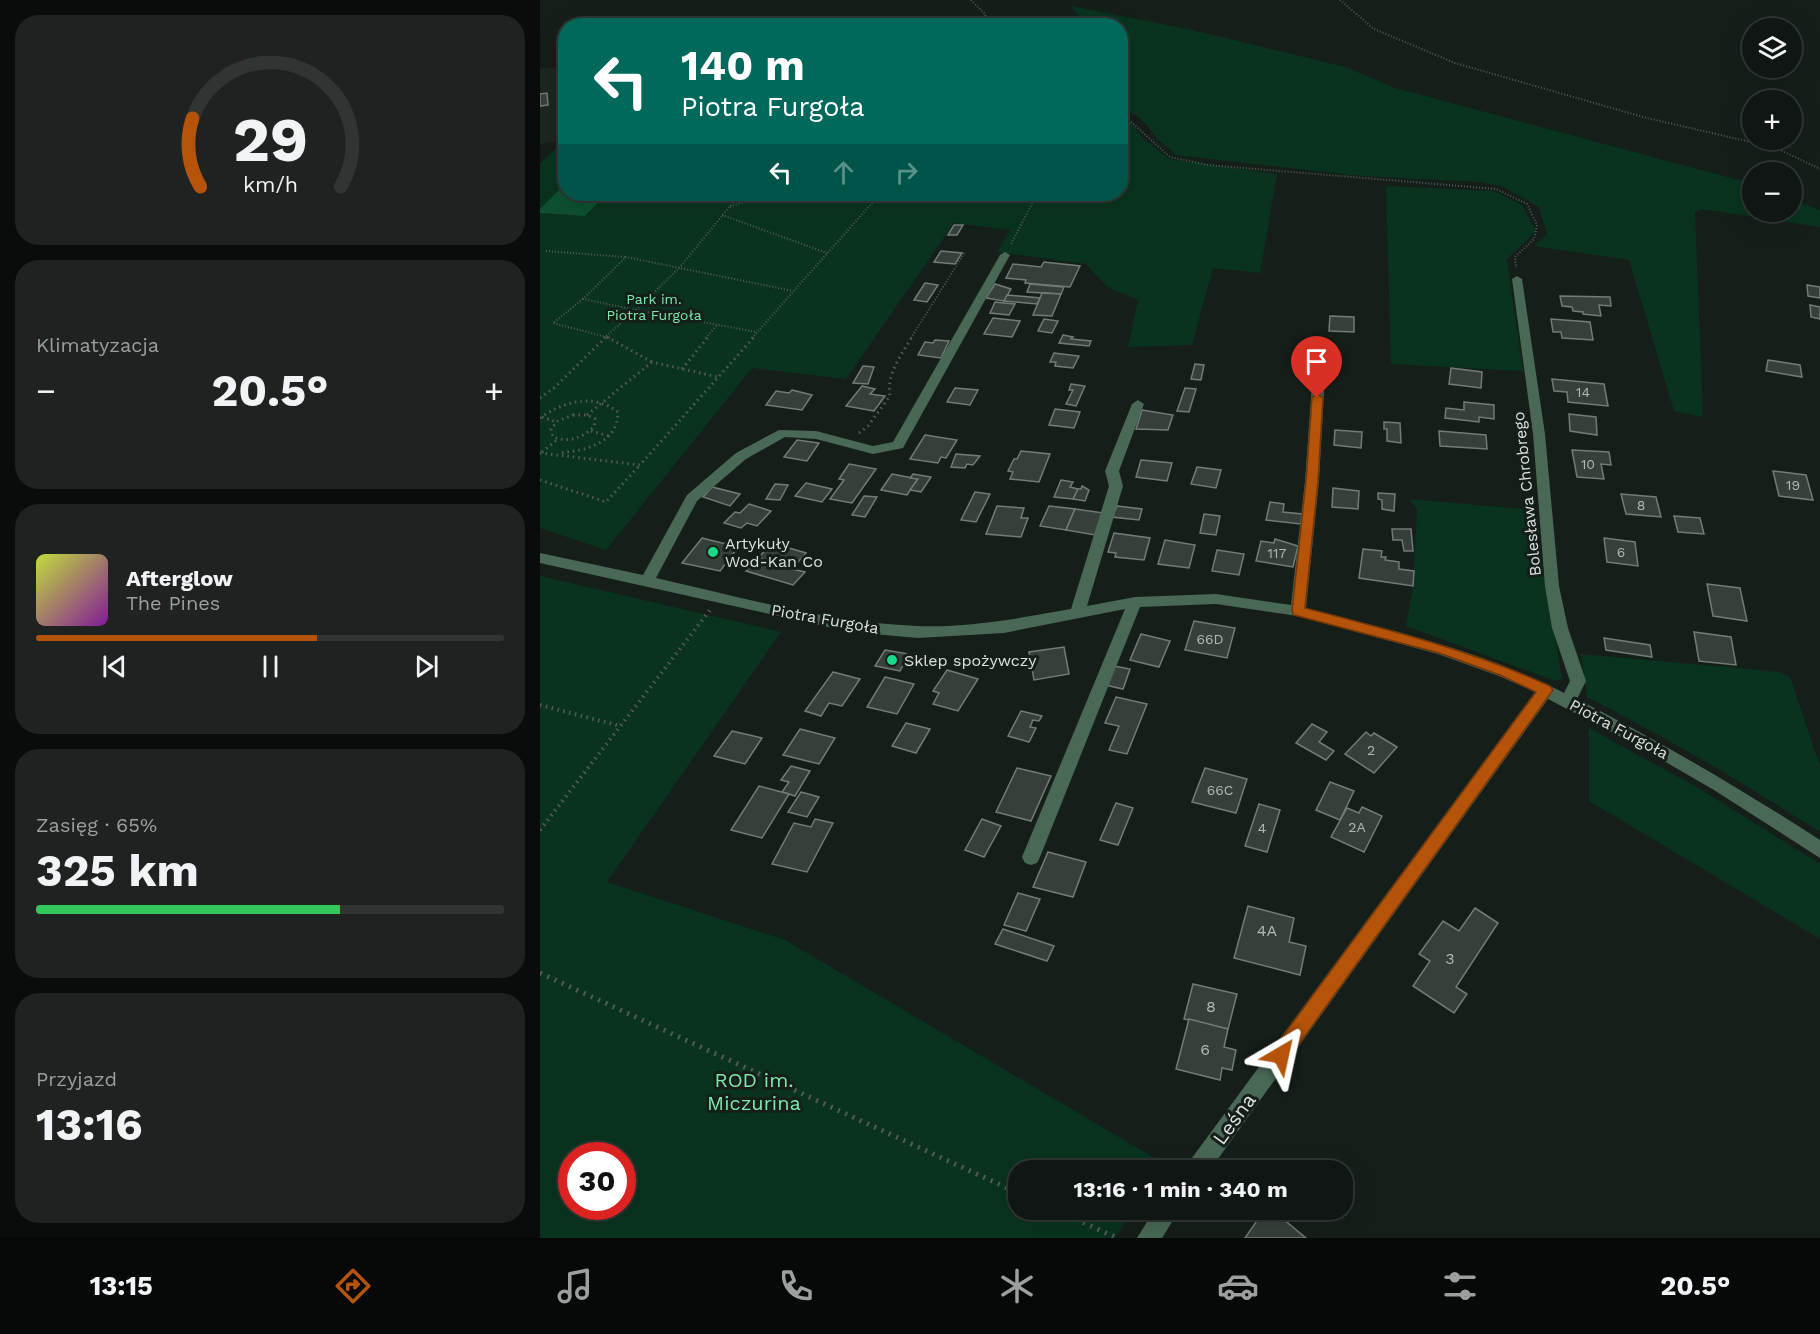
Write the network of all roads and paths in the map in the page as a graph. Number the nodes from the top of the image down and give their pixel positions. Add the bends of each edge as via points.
1 (971, 0) edge
2 (1340, 0) edge
3 (986, 18) edge
4 (1128, 117) edge
5 (1820, 169) edge
6 (734, 201) edge
7 (745, 201) edge
8 (874, 201) edge
9 (1033, 201) edge
10 (729, 207) junction
11 (722, 215) junction
12 (546, 251) dead end
13 (965, 252) dead end
14 (827, 253) junction
15 (1005, 255) joint
16 (626, 257) junction
17 (680, 267) junction
18 (1517, 279) joint
19 (794, 291) junction
20 (583, 299) junction
21 (636, 310) junction
22 (717, 325) junction
23 (758, 332) junction
24 (608, 337) junction
25 (1320, 356) dead end
26 (652, 363) junction
27 (682, 369) junction
28 (718, 377) junction
29 (540, 399) edge
30 (603, 402) junction
31 (1138, 404) dead end
32 (587, 415) junction
33 (541, 417) edge
34 (556, 422) junction
35 (591, 431) junction
36 (609, 436) junction
37 (558, 440) junction
38 (846, 443) junction
39 (540, 452) edge
40 (640, 465) junction
41 (540, 480) edge
42 (540, 558) edge
43 (647, 581) junction
44 (720, 598) junction
45 (1135, 602) junction
46 (1298, 611) junction
47 (1077, 614) junction
48 (1545, 690) junction
49 (1568, 701) junction
50 (540, 705) edge
51 (620, 726) junction
52 (540, 830) edge
53 (1820, 850) edge
54 (1031, 857) dead end
55 (540, 973) edge
56 (1204, 1160) edge
57 (1008, 1189) edge
58 (1077, 1220) edge
59 (1161, 1220) edge
60 (1117, 1238) edge
61 (1148, 1238) edge

1 - 3 path
2 - 5 path via 1374,28 1455,63 1643,117 1776,148
4 - 18 path via 1170,157 1208,165 1496,189 1527,204 1537,225 1534,239 1515,257
6 - 10 path
7 - 10 path
8 - 14 path
9 - 15 path
10 - 11 path
11 - 14 path
11 - 17 path
12 - 16 path
13 - 38 path via 898,360 884,406 868,426
14 - 19 path
15 - 38 street via 898,445 873,450
16 - 17 path
16 - 20 path
17 - 19 path
17 - 21 path
18 - 49 street, Bolesława Chrobrego via 1539,434 1552,586 1560,628 1578,681
19 - 23 path
20 - 21 path
20 - 24 path via 553,323
21 - 22 path
21 - 24 path
22 - 23 path
22 - 27 path
23 - 28 path
24 - 26 path
24 - 29 path
25 - 46 street
26 - 27 path
26 - 30 path
27 - 28 path
28 - 40 path
30 - 32 path
30 - 33 path via 574,402
30 - 36 path via 618,412 616,427
31 - 47 street via 1112,471 1116,486
32 - 34 path via 573,415
32 - 35 path via 595,419
33 - 34 path
34 - 37 path via 551,434
35 - 36 path
35 - 37 path via 579,438
36 - 39 path via 585,449
37 - 39 path
38 - 43 street via 783,432 741,456 692,498
39 - 40 path
40 - 41 path via 606,501
42 - 43 street, Piotra Furgoła
43 - 44 street, Piotra Furgoła
44 - 47 street, Piotra Furgoła via 851,626 918,632 1004,627
44 - 51 path
45 - 46 street, Piotra Furgoła via 1216,599
45 - 47 street, Piotra Furgoła
45 - 54 street
46 - 48 street, Piotra Furgoła via 1441,649
48 - 49 street, Piotra Furgoła
48 - 56 street, Leśna
49 - 53 street, Piotra Furgoła via 1720,785
50 - 51 path
51 - 52 path
55 - 57 path
58 - 60 path
59 - 61 street

